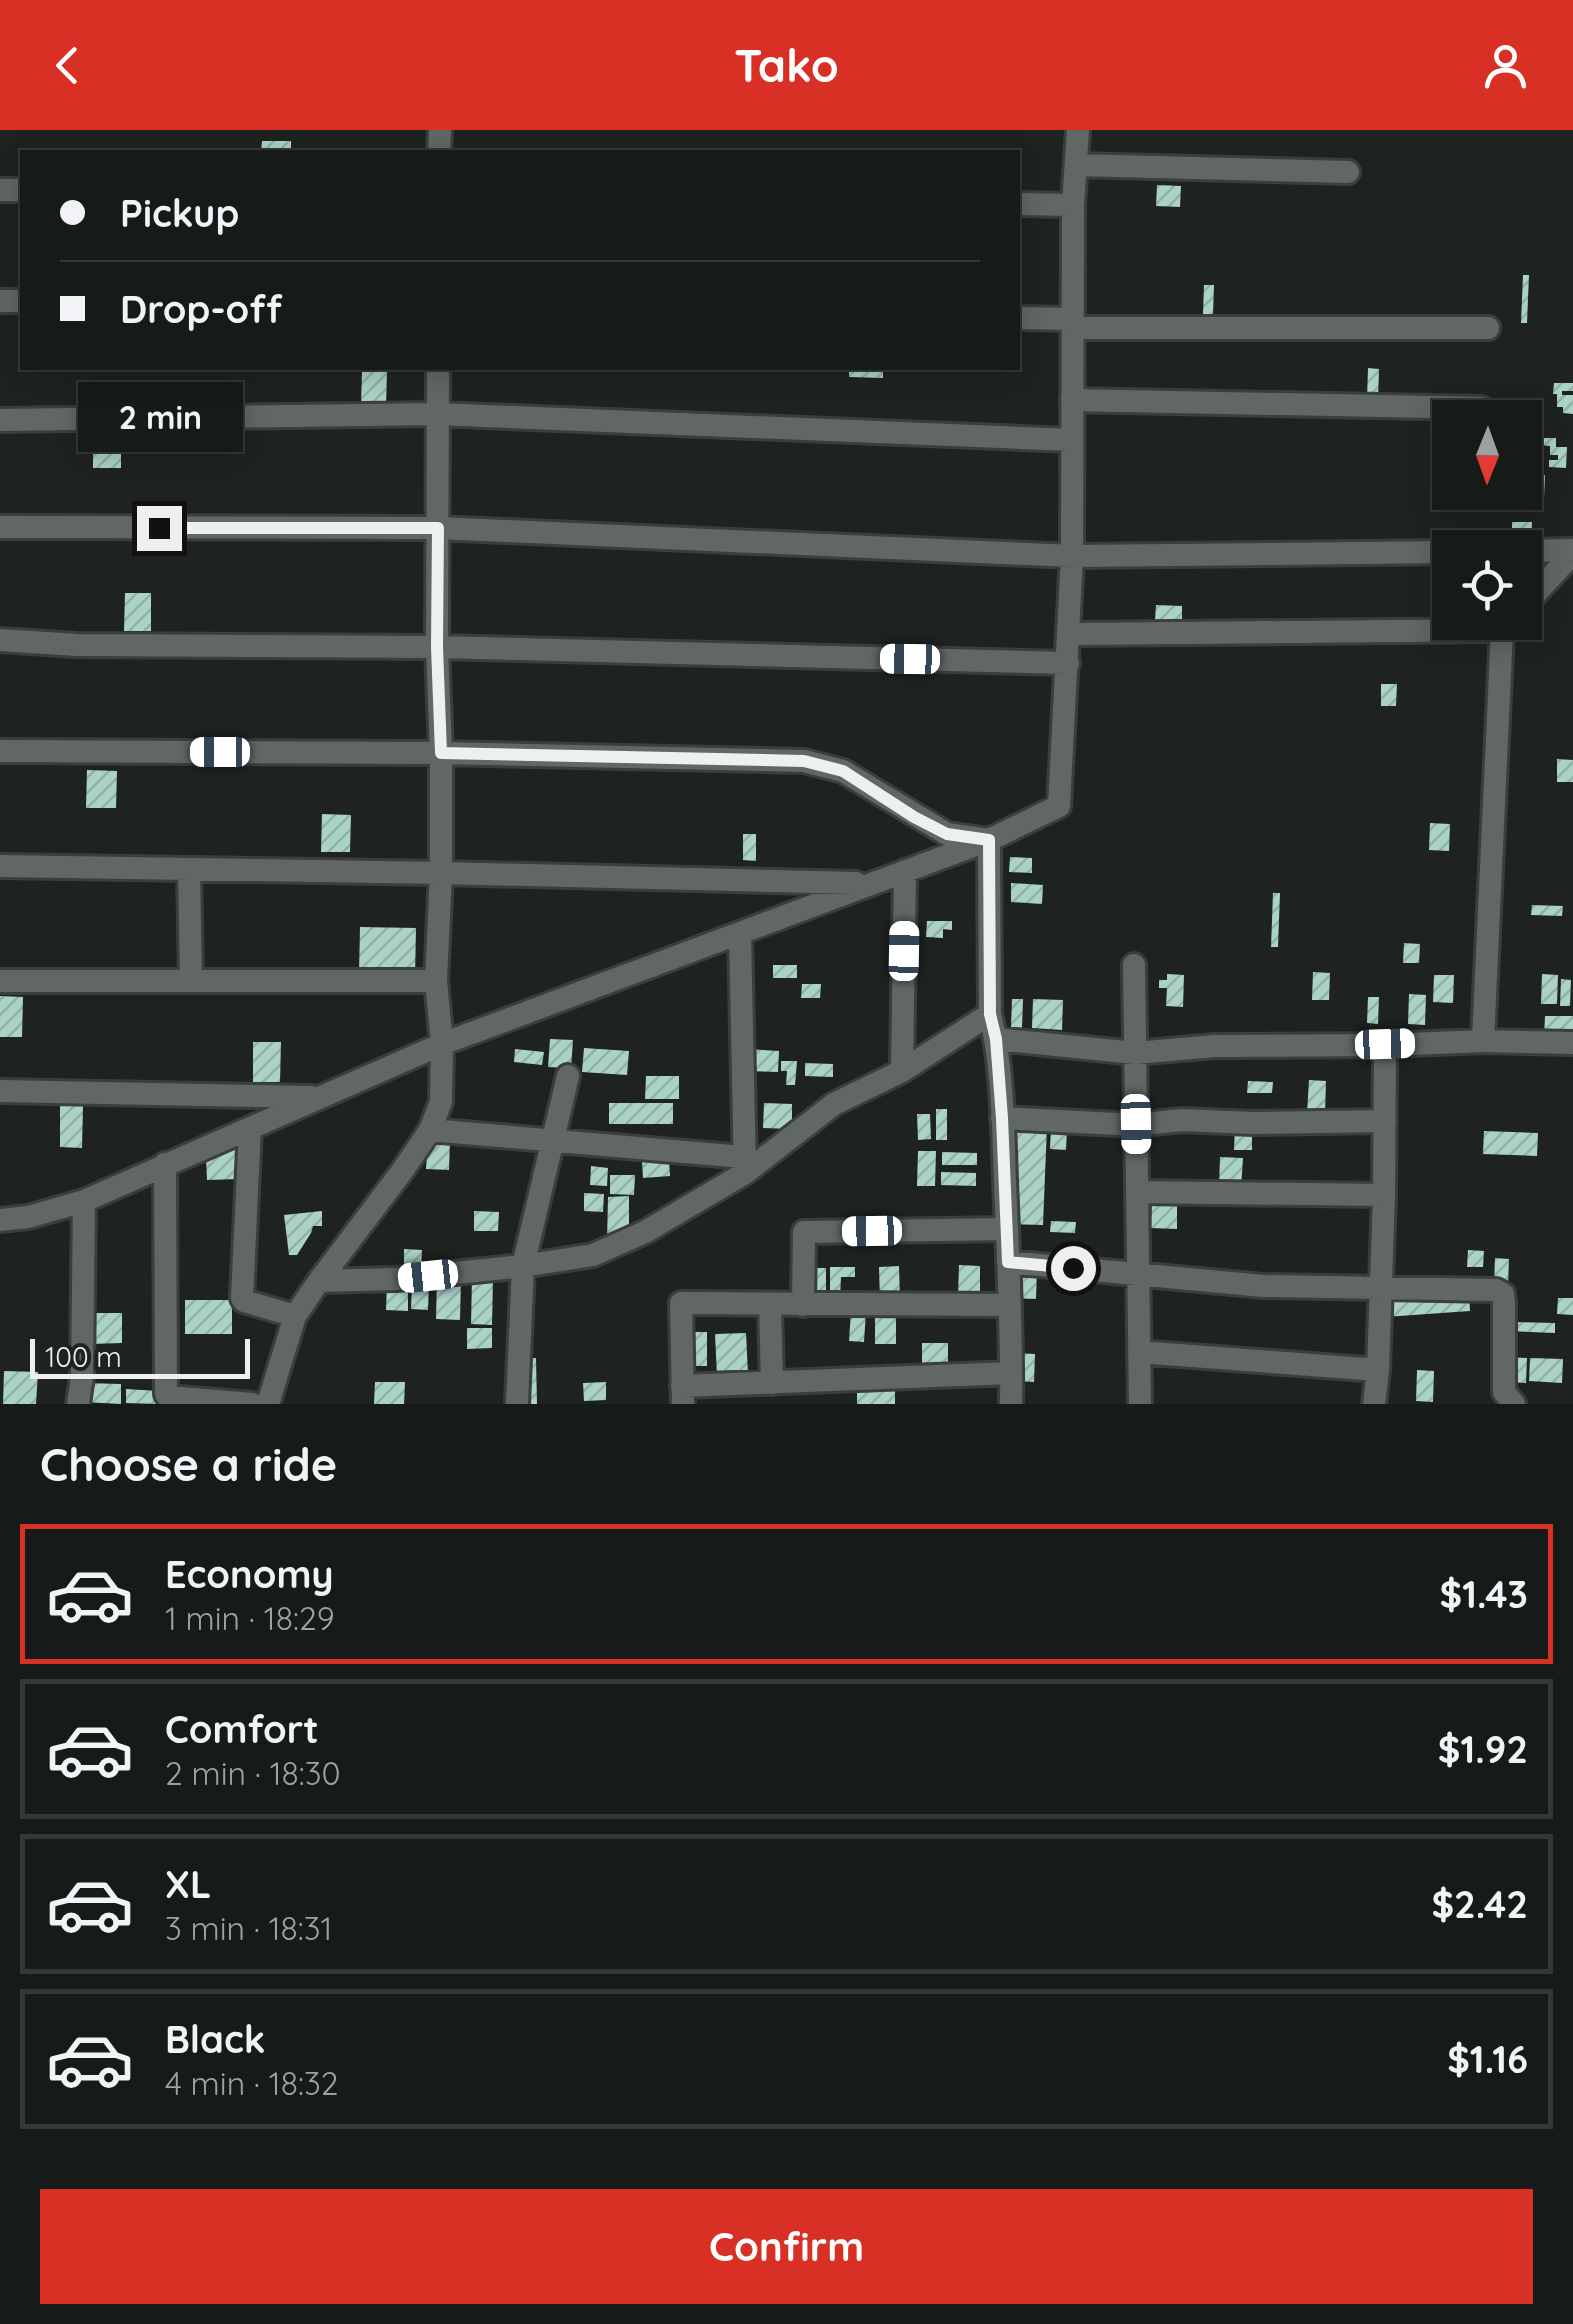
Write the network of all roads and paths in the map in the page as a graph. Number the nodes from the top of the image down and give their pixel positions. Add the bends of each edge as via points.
1 (1078, 130) edge
2 (1076, 166) junction
3 (1348, 172) dead end
4 (1020, 204) edge
5 (1073, 205) junction
6 (1020, 318) edge
7 (1072, 323) junction
8 (1488, 328) dead end
9 (438, 370) edge
10 (1072, 400) junction
11 (1432, 407) edge
12 (438, 414) junction
13 (0, 420) edge
14 (1071, 440) junction
15 (0, 527) edge
16 (438, 528) junction
17 (1542, 551) edge
18 (1432, 552) edge
19 (1573, 552) edge
20 (1072, 556) junction
21 (1542, 586) edge
22 (1432, 627) edge
23 (1069, 634) junction
24 (0, 640) edge
25 (1504, 640) edge
26 (437, 647) junction
27 (1068, 663) junction
28 (0, 750) edge
29 (441, 753) junction
30 (989, 840) junction
31 (0, 866) edge
32 (189, 869) junction
33 (905, 871) junction
34 (440, 873) junction
35 (870, 884) junction
36 (740, 933) junction
37 (1134, 964) dead end
38 (0, 981) edge
39 (190, 981) junction
40 (436, 982) junction
41 (990, 1014) junction
42 (996, 1039) junction
43 (1483, 1041) junction
44 (1573, 1043) edge
45 (442, 1044) junction
46 (1385, 1044) junction
47 (1135, 1053) junction
48 (902, 1070) junction
49 (568, 1076) dead end
50 (0, 1091) edge
51 (320, 1097) junction
52 (1002, 1118) junction
53 (1384, 1121) junction
54 (1136, 1124) junction
55 (250, 1128) junction
56 (430, 1130) junction
57 (554, 1140) junction
58 (165, 1164) junction
59 (744, 1165) junction
60 (1137, 1192) junction
61 (1384, 1195) junction
62 (84, 1200) junction
63 (0, 1220) edge
64 (1007, 1229) junction
65 (1008, 1262) junction
66 (523, 1266) junction
67 (1139, 1273) junction
68 (319, 1281) junction
69 (1380, 1289) junction
70 (770, 1304) junction
71 (803, 1305) junction
72 (1010, 1305) junction
73 (294, 1316) junction
74 (1139, 1352) junction
75 (1378, 1370) junction
76 (1011, 1372) junction
77 (772, 1383) junction
78 (682, 1395) edge
79 (78, 1404) edge
80 (252, 1404) edge
81 (268, 1404) edge
82 (516, 1404) edge
83 (1011, 1404) edge
84 (1140, 1404) edge
85 (1374, 1404) edge
86 (1514, 1404) edge

1 - 2 street
2 - 3 street
2 - 5 street
4 - 5 street
5 - 7 street
6 - 7 street
7 - 8 street
7 - 10 street
9 - 12 street
10 - 11 street
10 - 14 street
12 - 13 street
12 - 14 street
12 - 16 street
14 - 20 street
15 - 16 street
16 - 20 street
16 - 26 street
17 - 19 street
18 - 20 street
19 - 21 street
20 - 23 street
22 - 23 street
23 - 27 street
24 - 26 street
25 - 43 street
26 - 27 street
26 - 29 street
27 - 30 street via 1059,806
28 - 29 street
29 - 30 street via 804,761 843,771 947,834
29 - 34 street
30 - 33 street
30 - 41 street
31 - 32 street
32 - 34 street
32 - 39 street
33 - 35 street
33 - 48 street
34 - 35 street
34 - 40 street
35 - 36 street
36 - 45 street
36 - 59 street
37 - 47 street
38 - 39 street
39 - 40 street
40 - 45 street
41 - 42 street
41 - 48 street
42 - 47 street
42 - 52 street
43 - 44 street
43 - 46 street
45 - 51 street
45 - 56 street via 441,1102
46 - 47 street
46 - 53 street
47 - 54 street
48 - 59 street via 834,1104
49 - 57 street
50 - 51 street
51 - 55 street
52 - 54 street
52 - 64 street
53 - 54 street
53 - 61 street
54 - 60 street
55 - 58 street
55 - 73 street via 242,1298
56 - 57 street
56 - 68 street
57 - 59 street
57 - 66 street
58 - 62 street
58 - 80 street via 166,1394
59 - 66 street via 645,1232 593,1255
60 - 61 street
60 - 67 street
61 - 69 street
62 - 63 street
62 - 79 street
64 - 65 street
64 - 71 street via 804,1232
65 - 67 street
65 - 72 street
66 - 68 street
66 - 82 street
67 - 69 street
67 - 74 street
68 - 73 street
69 - 75 street
69 - 86 street via 1484,1288 1503,1294 1504,1392
70 - 71 street
70 - 77 street
70 - 78 street via 681,1303
71 - 72 street
72 - 76 street
73 - 81 street
74 - 75 street
74 - 84 street
75 - 85 street
76 - 77 street
76 - 83 street
77 - 78 street

